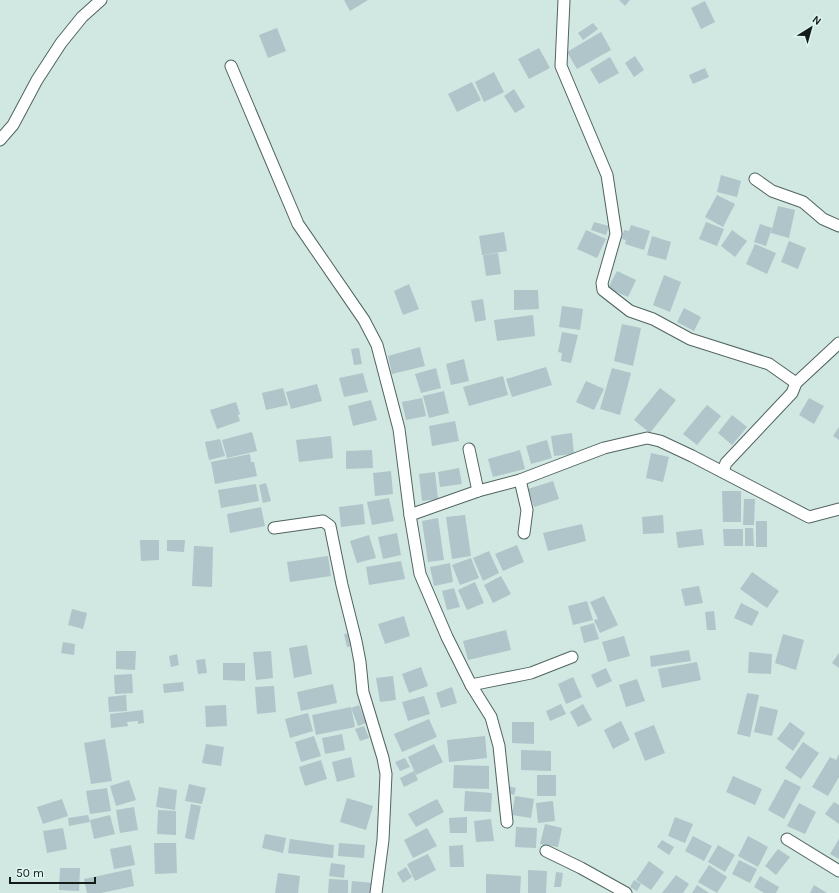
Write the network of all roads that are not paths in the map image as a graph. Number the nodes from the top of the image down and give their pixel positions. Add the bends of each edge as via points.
1 (101, 0) edge
2 (564, 0) edge
3 (231, 66) dead end
4 (0, 140) edge
5 (755, 179) dead end
6 (839, 226) edge
7 (839, 343) edge
8 (796, 383) junction
9 (469, 448) dead end
10 (723, 471) junction
11 (520, 480) junction
12 (478, 492) junction
13 (839, 509) edge
14 (410, 515) junction
15 (274, 528) dead end
16 (524, 533) dead end
17 (572, 657) dead end
18 (471, 685) junction
19 (507, 822) dead end
20 (786, 840) dead end
21 (546, 852) dead end
22 (839, 871) edge
23 (376, 893) edge
24 (626, 893) edge

1 - 4 street via 82,16 61,42 13,125
2 - 8 street via 561,66 607,175 616,234 602,283 603,290 630,310 653,319 690,340 769,364
3 - 14 street via 298,224 364,320 377,345 399,429
5 - 6 street via 772,191 803,202 824,219
7 - 8 street
8 - 10 street via 792,393 726,463
9 - 12 street
10 - 11 street via 660,440 647,438 604,448
10 - 13 street via 809,516
11 - 12 street
11 - 16 street via 527,510
12 - 14 street
14 - 18 street via 420,574
15 - 23 street via 323,521 330,526 359,655 363,692 386,774 383,840
17 - 18 street via 531,673
18 - 19 street via 491,717 499,746
20 - 22 street
21 - 24 street

